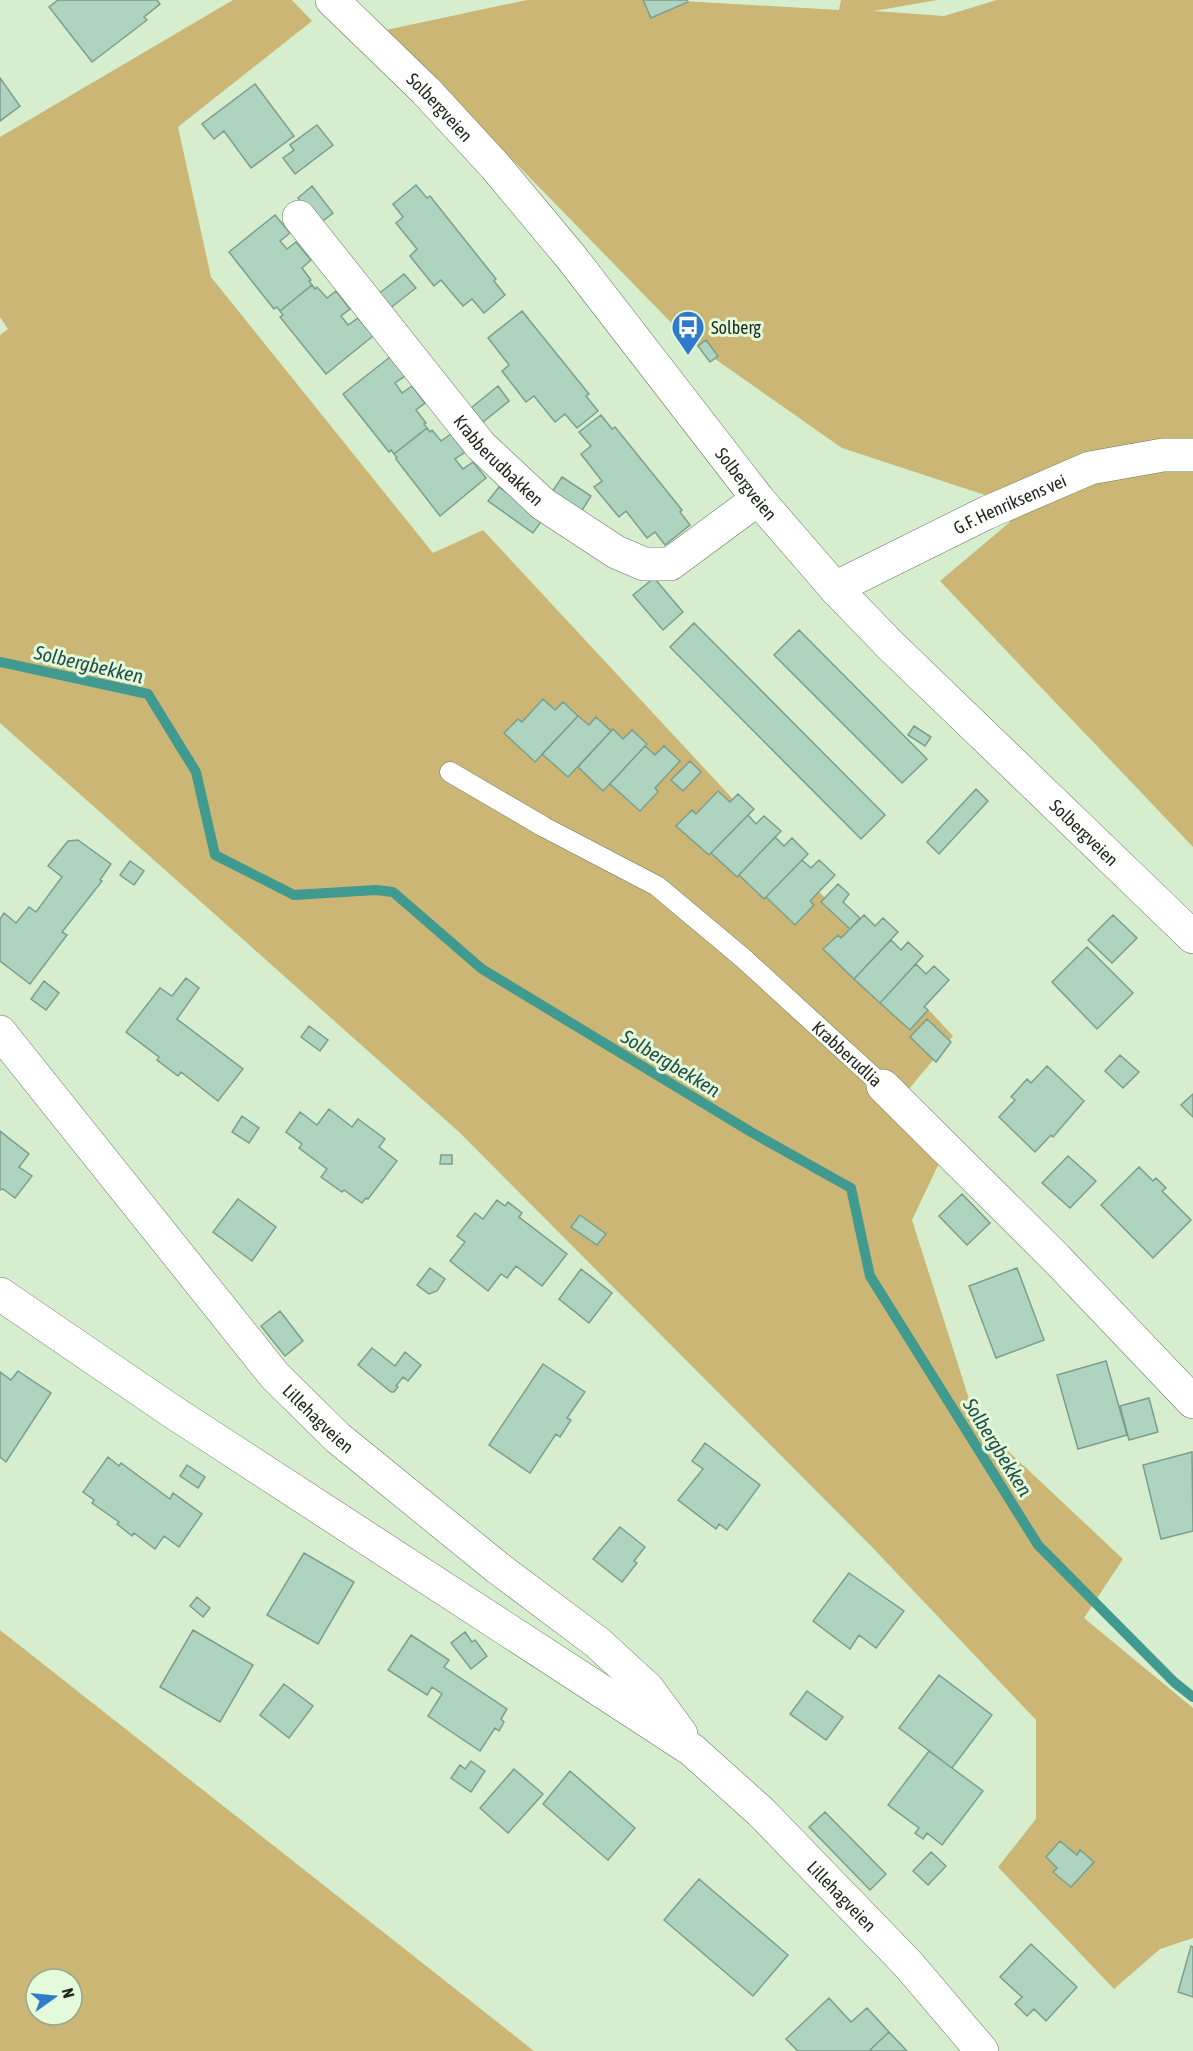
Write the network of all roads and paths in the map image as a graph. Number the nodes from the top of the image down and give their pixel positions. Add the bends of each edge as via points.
1 (332, 0) edge
2 (299, 217) dead end
3 (1193, 455) edge
4 (759, 499) junction
5 (835, 588) junction
6 (450, 772) dead end
7 (1193, 937) edge
8 (0, 1032) edge
9 (883, 1086) joint
10 (0, 1294) edge
11 (1193, 1402) edge
12 (692, 1750) junction
13 (982, 2051) edge

1 - 4 street, Solbergveien via 495,165
2 - 4 street, Krabberudbakken via 481,446 543,504 616,552 644,564 670,564
3 - 5 street, G.F. Henriksens vei via 1163,455 1090,468 986,513
4 - 5 street, Solbergveien
5 - 7 street, Solbergveien
6 - 9 lane, Krabberudlia via 657,886 743,958
8 - 12 street, Lillehagveien via 275,1376 338,1438 498,1568 598,1642 648,1689
9 - 11 street, Krabberudlia via 1056,1258
10 - 12 street, Lillehagveien via 173,1412
12 - 13 street, Lillehagveien via 761,1812 908,1964

